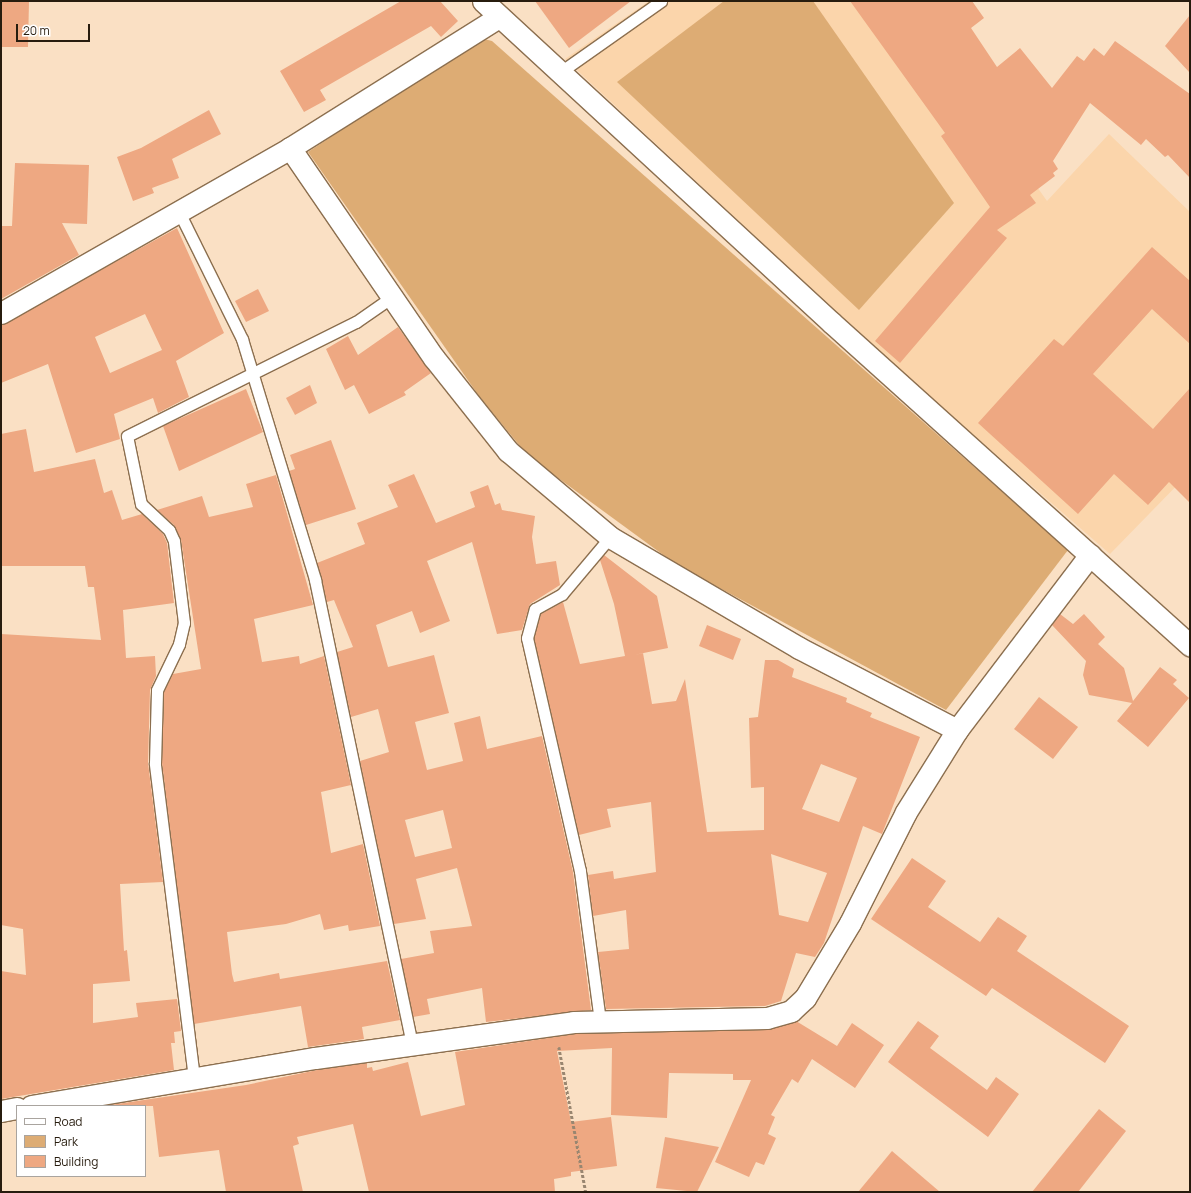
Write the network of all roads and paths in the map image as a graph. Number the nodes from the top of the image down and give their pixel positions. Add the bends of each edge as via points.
1 (483, 1) edge
2 (661, 1) edge
3 (499, 17) junction
4 (559, 73) junction
5 (290, 148) junction
6 (179, 212) junction
7 (392, 297) junction
8 (1, 313) edge
9 (253, 375) junction
10 (610, 537) junction
11 (1090, 556) junction
12 (1190, 645) edge
13 (957, 730) junction
14 (600, 1021) junction
15 (554, 1025) junction
16 (412, 1045) junction
17 (194, 1078) junction
18 (37, 1105) edge
19 (16, 1108) edge
20 (1, 1111) edge
21 (586, 1192) edge

1 - 3 street
2 - 4 lane
3 - 4 street
3 - 5 street
4 - 11 street
5 - 6 street
5 - 7 street
6 - 8 street
6 - 9 lane via 242,339
7 - 9 lane via 356,322
7 - 10 street via 434,358 508,451
9 - 16 lane via 315,580
9 - 17 lane via 127,436 141,504 168,530 174,541 184,623 179,644 157,690 155,762
10 - 13 street via 799,648
10 - 14 lane via 562,594 535,609 527,638 580,871
11 - 12 street
11 - 13 street
13 - 14 street via 906,812 850,923 805,998 792,1011 767,1018
14 - 15 street
15 - 16 street
15 - 21 path
16 - 17 street
17 - 18 street
19 - 20 street

